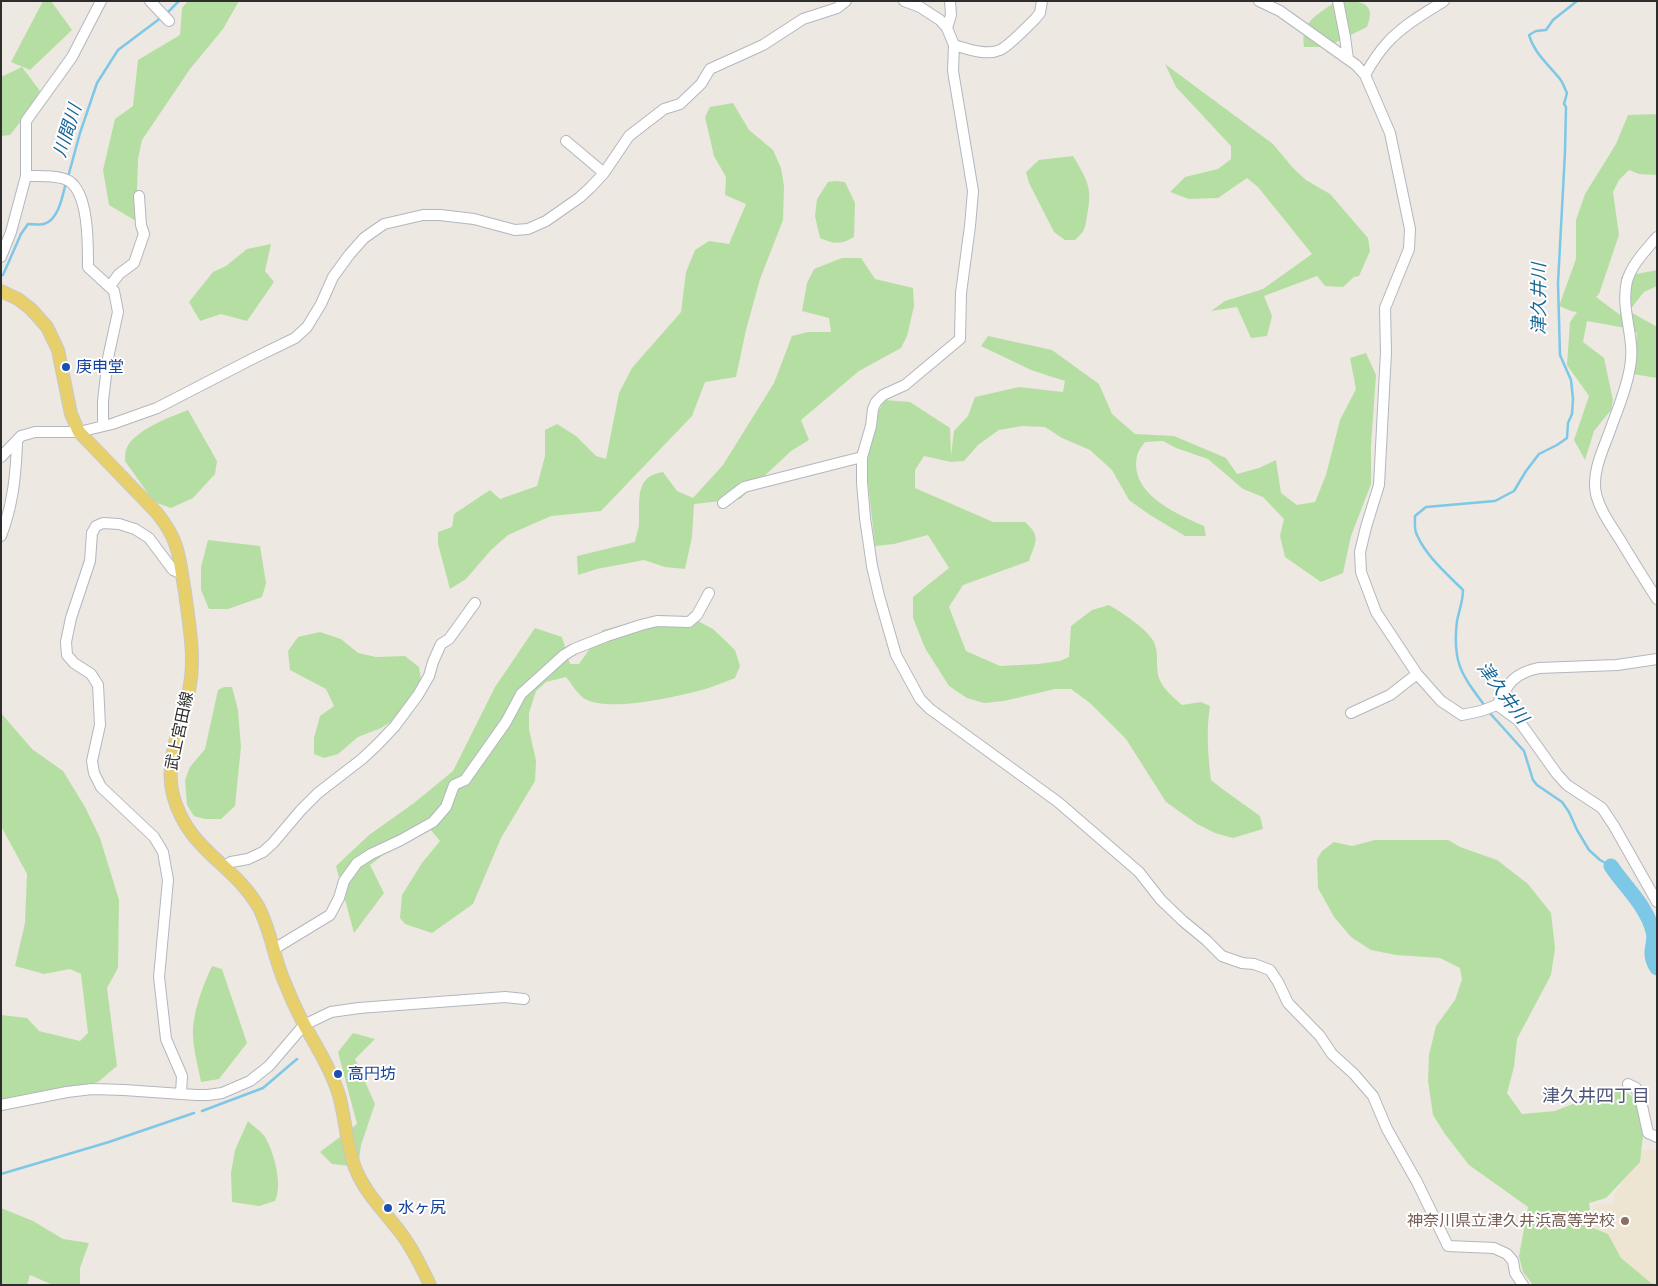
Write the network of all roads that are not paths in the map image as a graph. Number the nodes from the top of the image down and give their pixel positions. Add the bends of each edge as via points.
1 (101, 1) edge
2 (150, 1) edge
3 (846, 1) edge
4 (904, 1) edge
5 (950, 1) edge
6 (1042, 1) edge
7 (1258, 1) edge
8 (1338, 1) edge
9 (1444, 1) edge
10 (169, 21) dead end
11 (947, 28) junction
12 (954, 45) junction
13 (1348, 58) junction
14 (1365, 75) junction
15 (566, 141) dead end
16 (604, 173) junction
17 (26, 176) junction
18 (139, 196) dead end
19 (1657, 237) edge
20 (1, 257) edge
21 (110, 286) junction
22 (1, 291) edge
23 (102, 426) junction
24 (79, 432) junction
25 (17, 442) junction
26 (1, 456) edge
27 (862, 457) junction
28 (723, 503) dead end
29 (1, 536) edge
30 (182, 574) junction
31 (709, 593) dead end
32 (1657, 599) edge
33 (475, 603) dead end
34 (1657, 659) edge
35 (1417, 674) junction
36 (1497, 705) junction
37 (1350, 713) dead end
38 (223, 867) junction
39 (1657, 902) edge
40 (274, 949) junction
41 (524, 999) dead end
42 (304, 1025) junction
43 (1628, 1084) dead end
44 (181, 1094) junction
45 (1, 1105) edge
46 (1657, 1137) edge
47 (430, 1285) edge
48 (1523, 1285) edge

1 - 17 street via 72,56 26,121
2 - 10 street
3 - 16 street via 837,8 804,19 763,45 710,69 701,84 680,104 664,109 629,136
4 - 11 street via 931,13
5 - 11 street via 952,15
6 - 12 street via 1035,19 1001,50 971,50
7 - 13 street via 1280,11
8 - 13 street
9 - 14 street via 1388,42
11 - 12 street
12 - 27 street via 953,71 973,192 961,293 960,339 905,385 876,402
13 - 14 street
14 - 35 street via 1390,133 1410,229 1409,249 1385,308 1379,485 1360,552 1361,572 1376,612
15 - 16 street
16 - 23 street via 578,198 528,229 515,230 474,219 440,215 423,215 384,224 364,238 349,255 333,278 308,327 295,338 157,408
17 - 20 street
17 - 21 street via 70,181 82,197 88,267
18 - 21 street via 144,234 134,263
19 - 32 street via 1636,263 1627,281 1630,366 1623,395 1604,444 1595,486 1604,514
21 - 23 street via 114,290 118,312 102,401
22 - 24 main road, 武上宮田線 via 31,309 47,327 58,350 71,414
23 - 24 street
24 - 25 street via 35,432 21,436
24 - 30 main road, 武上宮田線 via 167,526 177,548
25 - 26 street
25 - 29 street via 16,475
27 - 28 street via 744,487
27 - 48 street via 864,509 872,566 896,655 920,699 1058,802 1139,872 1161,900 1222,956 1270,970 1288,1003 1373,1096 1448,1246 1488,1247 1508,1254
30 - 38 main road, 武上宮田線 via 193,662 173,752 171,783 175,803 186,826
30 - 44 street via 173,570 149,538 135,528 103,523 96,526 92,533 90,561 66,642 67,655 74,664 91,674 98,685 100,725 92,760 94,773 101,787 154,837 163,852 168,880 159,977 166,1039 182,1076
31 - 40 street via 697,615 689,622 657,621 641,625 562,656 521,694 506,722 465,780 454,785 446,807 433,822 361,860 344,881 330,916
33 - 38 street via 450,639 441,644 418,695 383,739 318,793 263,852
34 - 36 street via 1617,665 1527,670 1511,682
35 - 36 street via 1441,701 1462,715
35 - 37 street via 1390,695
36 - 39 street via 1519,721 1567,785 1602,808
38 - 40 main road, 武上宮田線 via 258,906
40 - 42 main road, 武上宮田線
41 - 42 street via 504,997 359,1008 331,1012
42 - 44 street via 269,1066 244,1085 208,1095
42 - 47 main road, 武上宮田線 via 335,1084 349,1151 360,1179 371,1198 408,1243
43 - 46 street via 1636,1088 1648,1134
44 - 45 street via 92,1090

